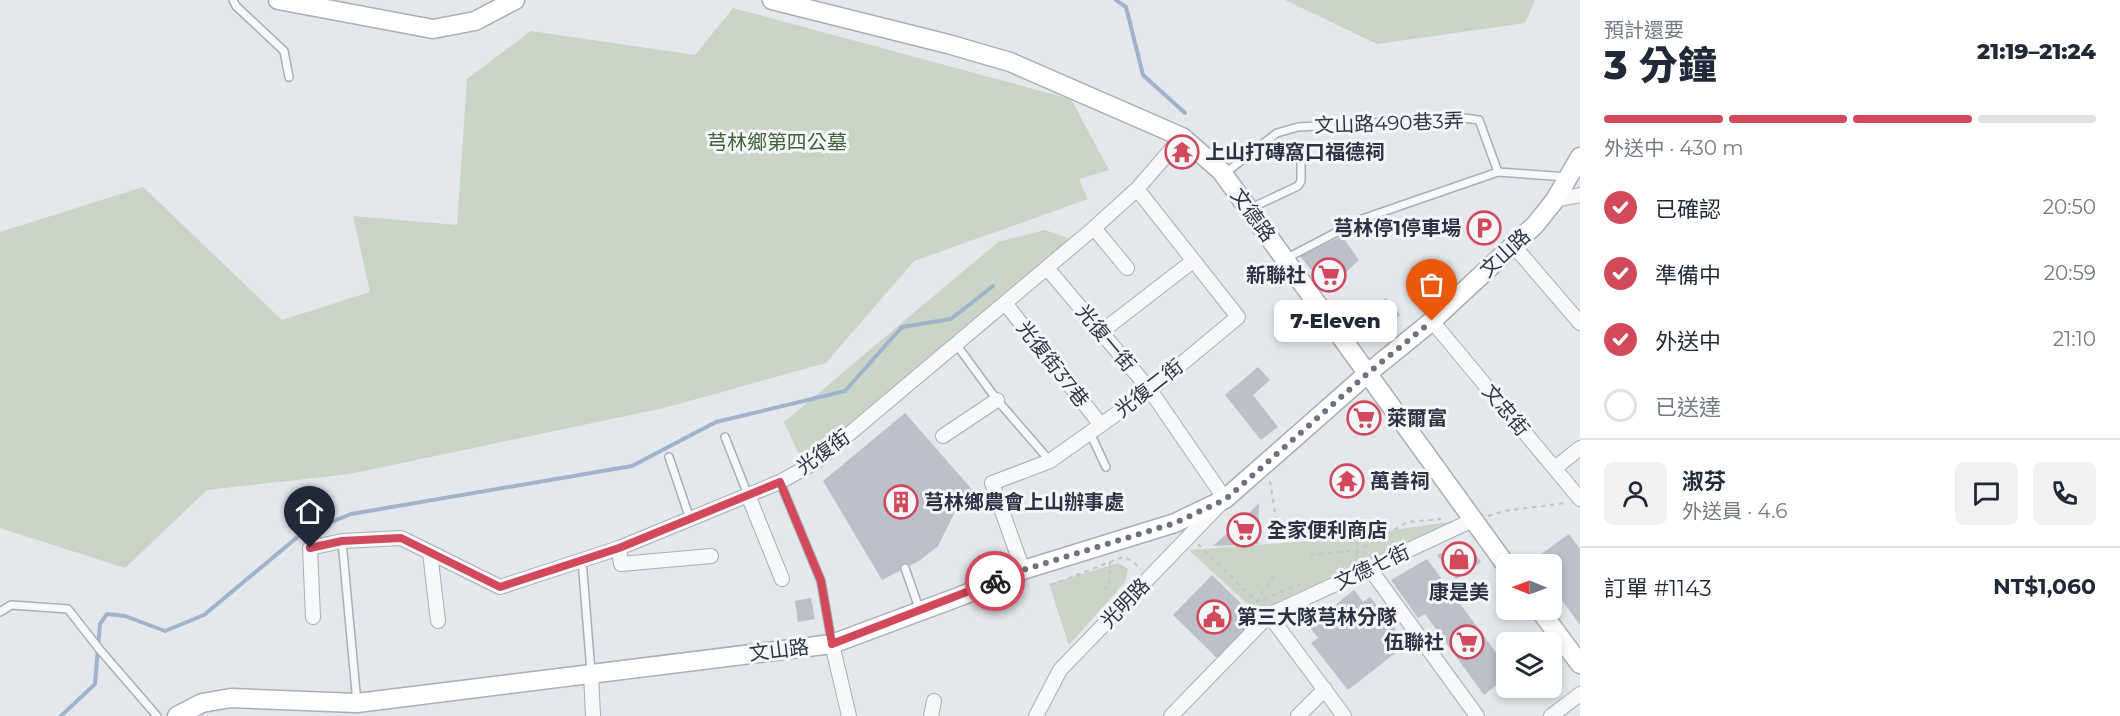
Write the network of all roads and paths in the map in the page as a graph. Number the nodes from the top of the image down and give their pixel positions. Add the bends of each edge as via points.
1 (234, 0) edge
2 (278, 0) edge
3 (516, 0) edge
4 (772, 0) edge
5 (289, 77) dead end
6 (1182, 137) junction
7 (1580, 157) edge
8 (1301, 163) dead end
9 (1498, 172) junction
10 (1223, 174) junction
11 (1569, 177) junction
12 (1137, 189) junction
13 (1580, 195) edge
14 (1555, 200) junction
15 (1248, 209) junction
16 (1094, 228) junction
17 (1514, 246) junction
18 (1284, 259) junction
19 (1193, 261) junction
20 (1047, 268) junction
21 (1127, 268) dead end
22 (1005, 303) junction
23 (1432, 321) junction
24 (1580, 323) edge
25 (1101, 332) junction
26 (956, 344) junction
27 (1367, 374) junction
28 (1150, 390) junction
29 (997, 400) junction
30 (1096, 429) junction
31 (944, 436) dead end
32 (725, 437) dead end
33 (1580, 448) edge
34 (669, 457) dead end
35 (1050, 461) junction
36 (1267, 463) junction
37 (1106, 467) dead end
38 (1554, 468) junction
39 (780, 482) junction
40 (748, 495) junction
41 (1226, 499) junction
42 (1576, 501) edge
43 (1448, 518) dead end
44 (690, 519) junction
45 (1473, 520) junction
46 (1190, 536) junction
47 (342, 541) junction
48 (619, 548) junction
49 (1358, 550) junction
50 (430, 553) junction
51 (1498, 554) edge
52 (1310, 555) dead end
53 (711, 556) dead end
54 (582, 560) junction
55 (1356, 561) dead end
56 (1110, 562) junction
57 (905, 568) dead end
58 (1370, 569) junction
59 (1023, 570) junction
60 (1276, 571) dead end
61 (1150, 577) junction
62 (782, 579) dead end
63 (1312, 579) dead end
64 (1052, 585) dead end
65 (1104, 590) dead end
66 (1257, 602) junction
67 (920, 611) junction
68 (0, 612) edge
69 (1269, 615) junction
70 (313, 617) dead end
71 (1547, 620) edge
72 (438, 621) dead end
73 (832, 644) junction
74 (1580, 664) edge
75 (591, 674) junction
76 (1325, 689) junction
77 (1580, 694) edge
78 (934, 701) dead end
79 (358, 709) edge
80 (157, 716) edge
81 (177, 716) edge
82 (593, 716) edge
83 (849, 716) edge
84 (931, 716) edge
85 (1036, 716) edge
86 (1171, 716) edge
87 (1298, 716) edge
88 (1344, 716) edge
89 (1477, 716) edge
90 (1551, 716) edge

1 - 5 lane via 284,51
2 - 3 main road via 433,30 475,21
4 - 6 main road, 文德路 via 1010,62
6 - 10 main road, 文德路
6 - 12 street, 光復街
7 - 11 main road, 文山路
8 - 15 lane via 1298,186
9 - 10 lane, 文山路490巷3弄 via 1479,120 1464,118 1298,126 1277,133
9 - 11 lane
9 - 18 lane via 1362,219
10 - 15 main road, 文德路
11 - 14 main road, 文山路
12 - 16 street, 光復街
12 - 19 street, 光復二街
13 - 14 street
14 - 17 main road, 文山路
15 - 18 main road, 文德路
16 - 20 street, 光復街
16 - 21 street
17 - 23 main road, 文山路
17 - 24 street
18 - 27 main road, 文德路
19 - 25 street
19 - 28 street, 光復二街 via 1238,317
20 - 22 street, 光復街
20 - 25 street, 光復一街
22 - 26 street, 光復街
22 - 30 street, 光復街37巷
23 - 27 main road, 文山路
23 - 38 street, 文忠街
25 - 28 street, 光復一街
26 - 29 lane
26 - 39 street, 光復街 via 817,461
27 - 36 main road, 文山路
27 - 45 main road, 文德路
28 - 30 street, 光復二街
28 - 41 street, 光復一街
29 - 31 street
29 - 35 lane
30 - 35 street, 光復二街
30 - 37 lane
32 - 40 lane
33 - 38 street
34 - 44 lane
35 - 59 street, 光復二街 via 992,483
36 - 41 main road, 文山路
36 - 49 path via 1279,537 1355,523
38 - 42 street, 文忠街
39 - 40 street, 光復街
39 - 73 lane via 821,581
40 - 44 street, 光復街
40 - 62 street
41 - 46 street, 光明路
41 - 59 main road, 文山路 via 1175,523
42 - 45 path via 1504,511
43 - 49 path via 1408,522
44 - 48 street, 光復街
45 - 51 main road, 文德路
45 - 58 street, 文德七街
46 - 61 street, 光明路
46 - 66 path
47 - 50 street, 光復街 via 401,538
47 - 70 street, 光復街 via 310,548
47 - 79 lane
48 - 53 street via 621,564
48 - 54 street, 光復街
49 - 52 path
49 - 55 path
50 - 54 street, 光復街 via 500,587
50 - 72 street
54 - 75 lane
56 - 61 path via 1123,557
56 - 64 path
56 - 65 path via 1109,586
57 - 67 lane
58 - 69 street, 文德七街
58 - 89 street
59 - 67 main road, 文山路
60 - 66 path
61 - 85 street, 光明路 via 1060,670
63 - 66 path
67 - 73 main road, 文山路
68 - 80 lane via 11,605 68,609
69 - 76 street
69 - 86 street, 文德七街
71 - 74 main road
73 - 75 main road, 文山路
73 - 83 street
75 - 79 main road, 文山路
75 - 82 street
76 - 87 street
76 - 88 street
77 - 90 street
78 - 84 street
79 - 81 main road, 文山路 via 231,698 202,703

